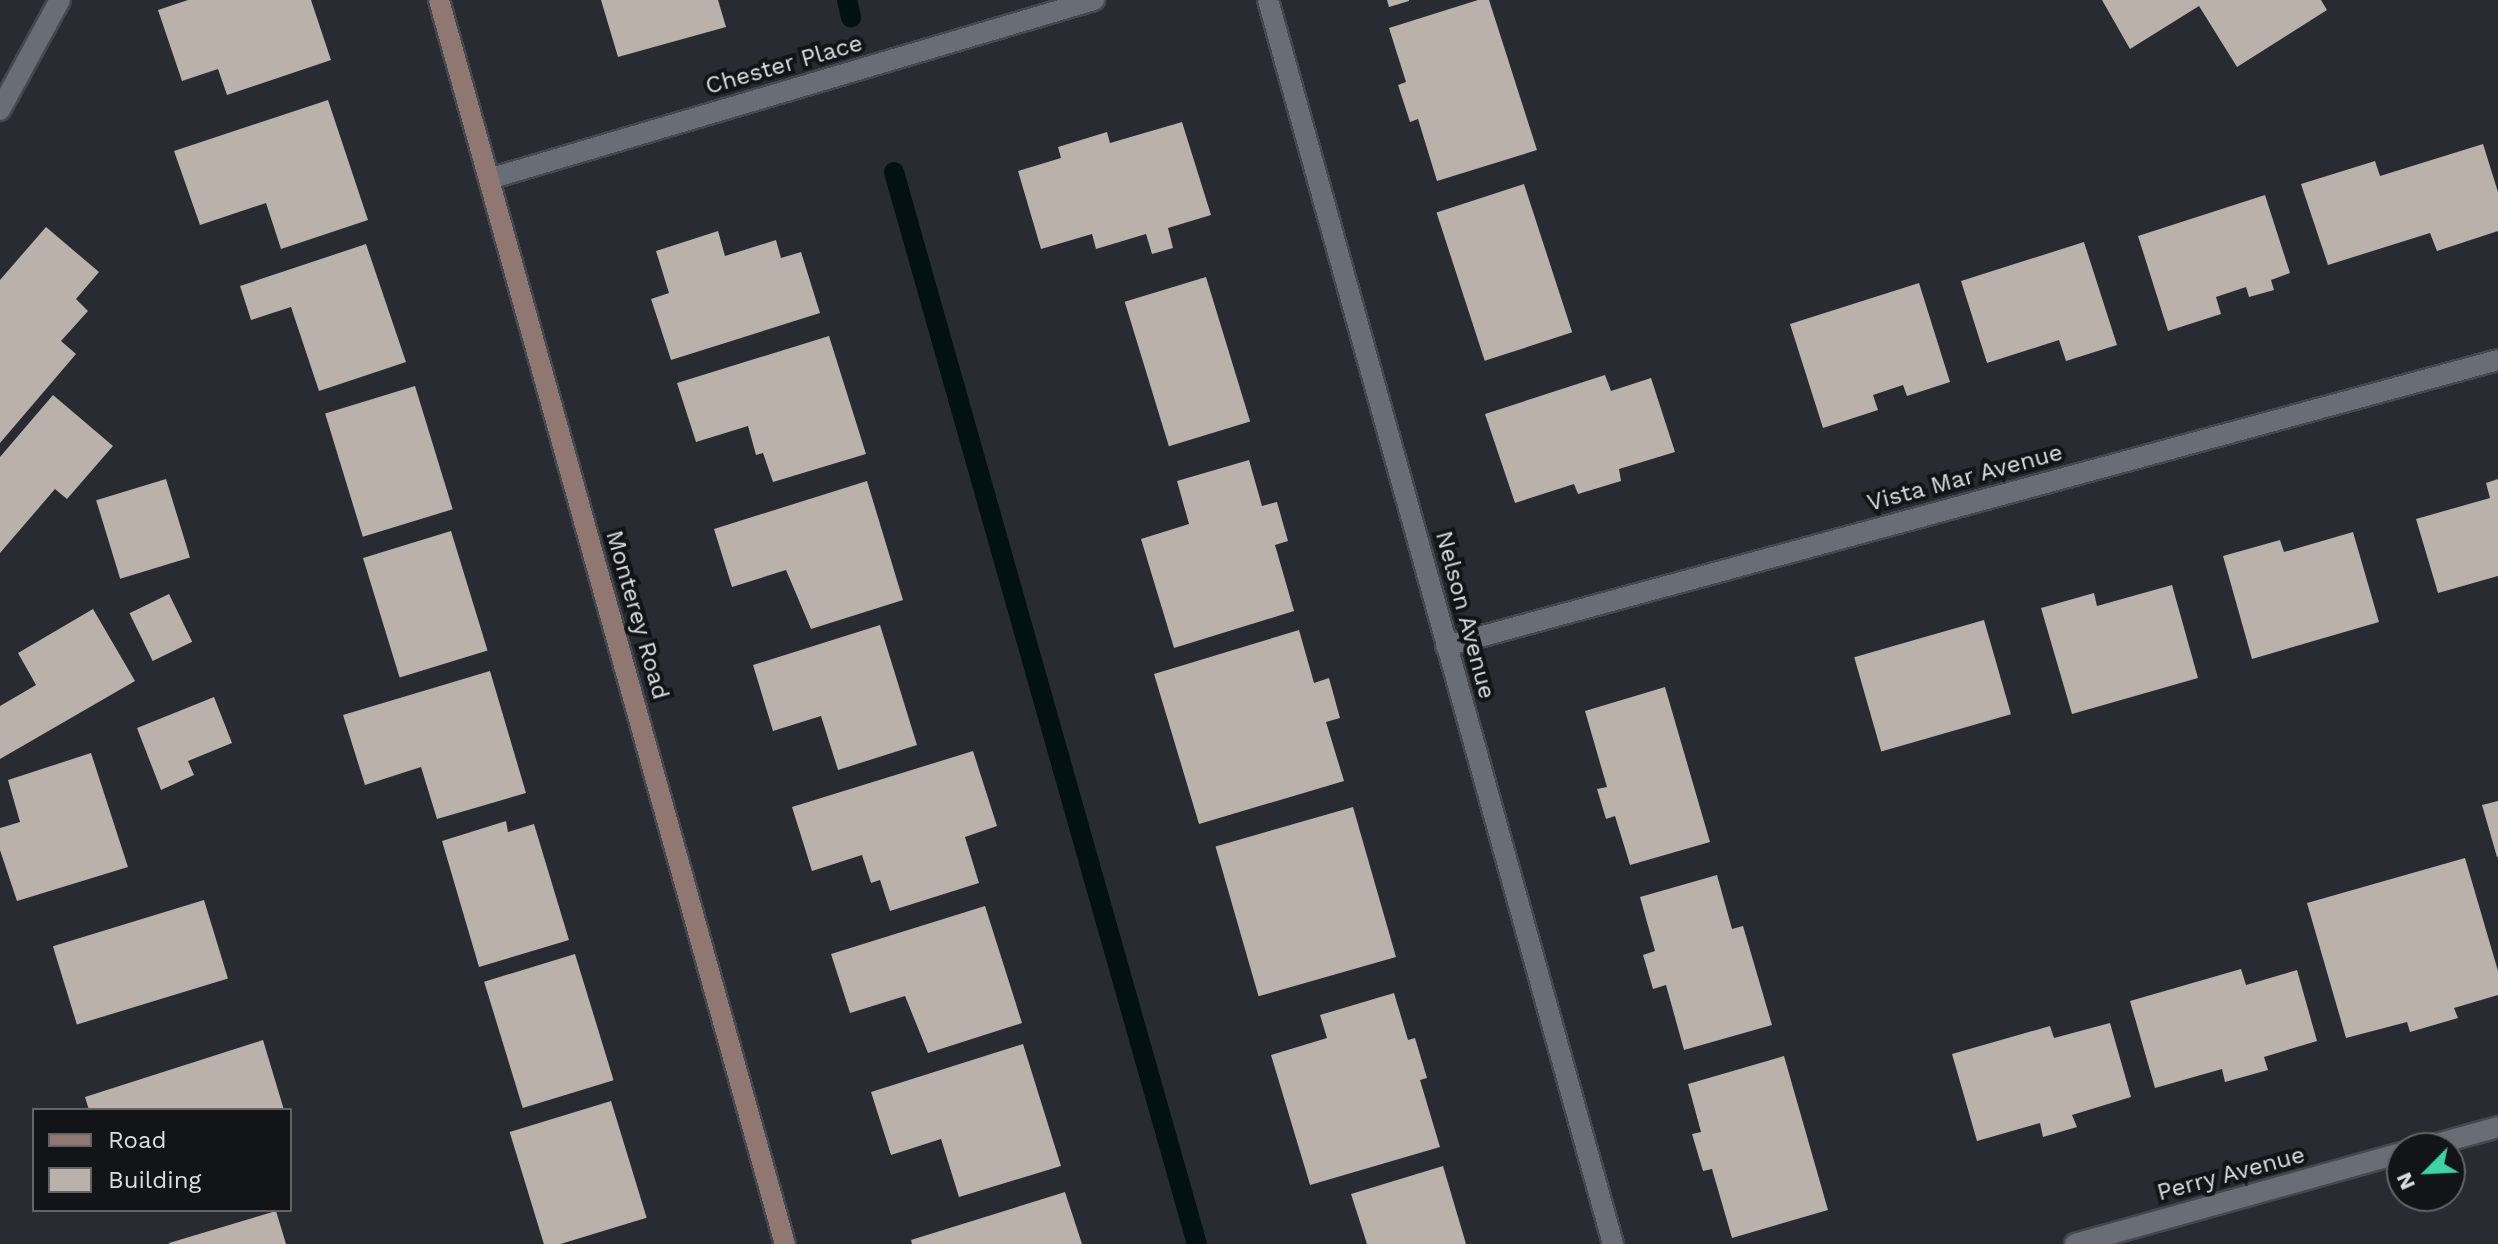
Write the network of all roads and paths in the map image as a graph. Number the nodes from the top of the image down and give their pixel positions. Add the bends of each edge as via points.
1 (60, 0) edge
2 (439, 0) edge
3 (1094, 0) edge
4 (1268, 0) edge
5 (0, 110) edge
6 (489, 179) junction
7 (2498, 360) edge
8 (1446, 646) junction
9 (2498, 1127) edge
10 (2466, 1136) edge
11 (2386, 1157) edge
12 (785, 1244) edge
13 (1613, 1244) edge
14 (2075, 1244) edge

1 - 5 street
2 - 6 main road, Monterey Road
3 - 6 street, Chester Place
4 - 8 street, Nelson Avenue
6 - 12 main road, Monterey Road
7 - 8 street, Vista Mar Avenue
8 - 13 street, Nelson Avenue
9 - 10 street
11 - 14 street, Perry Avenue

